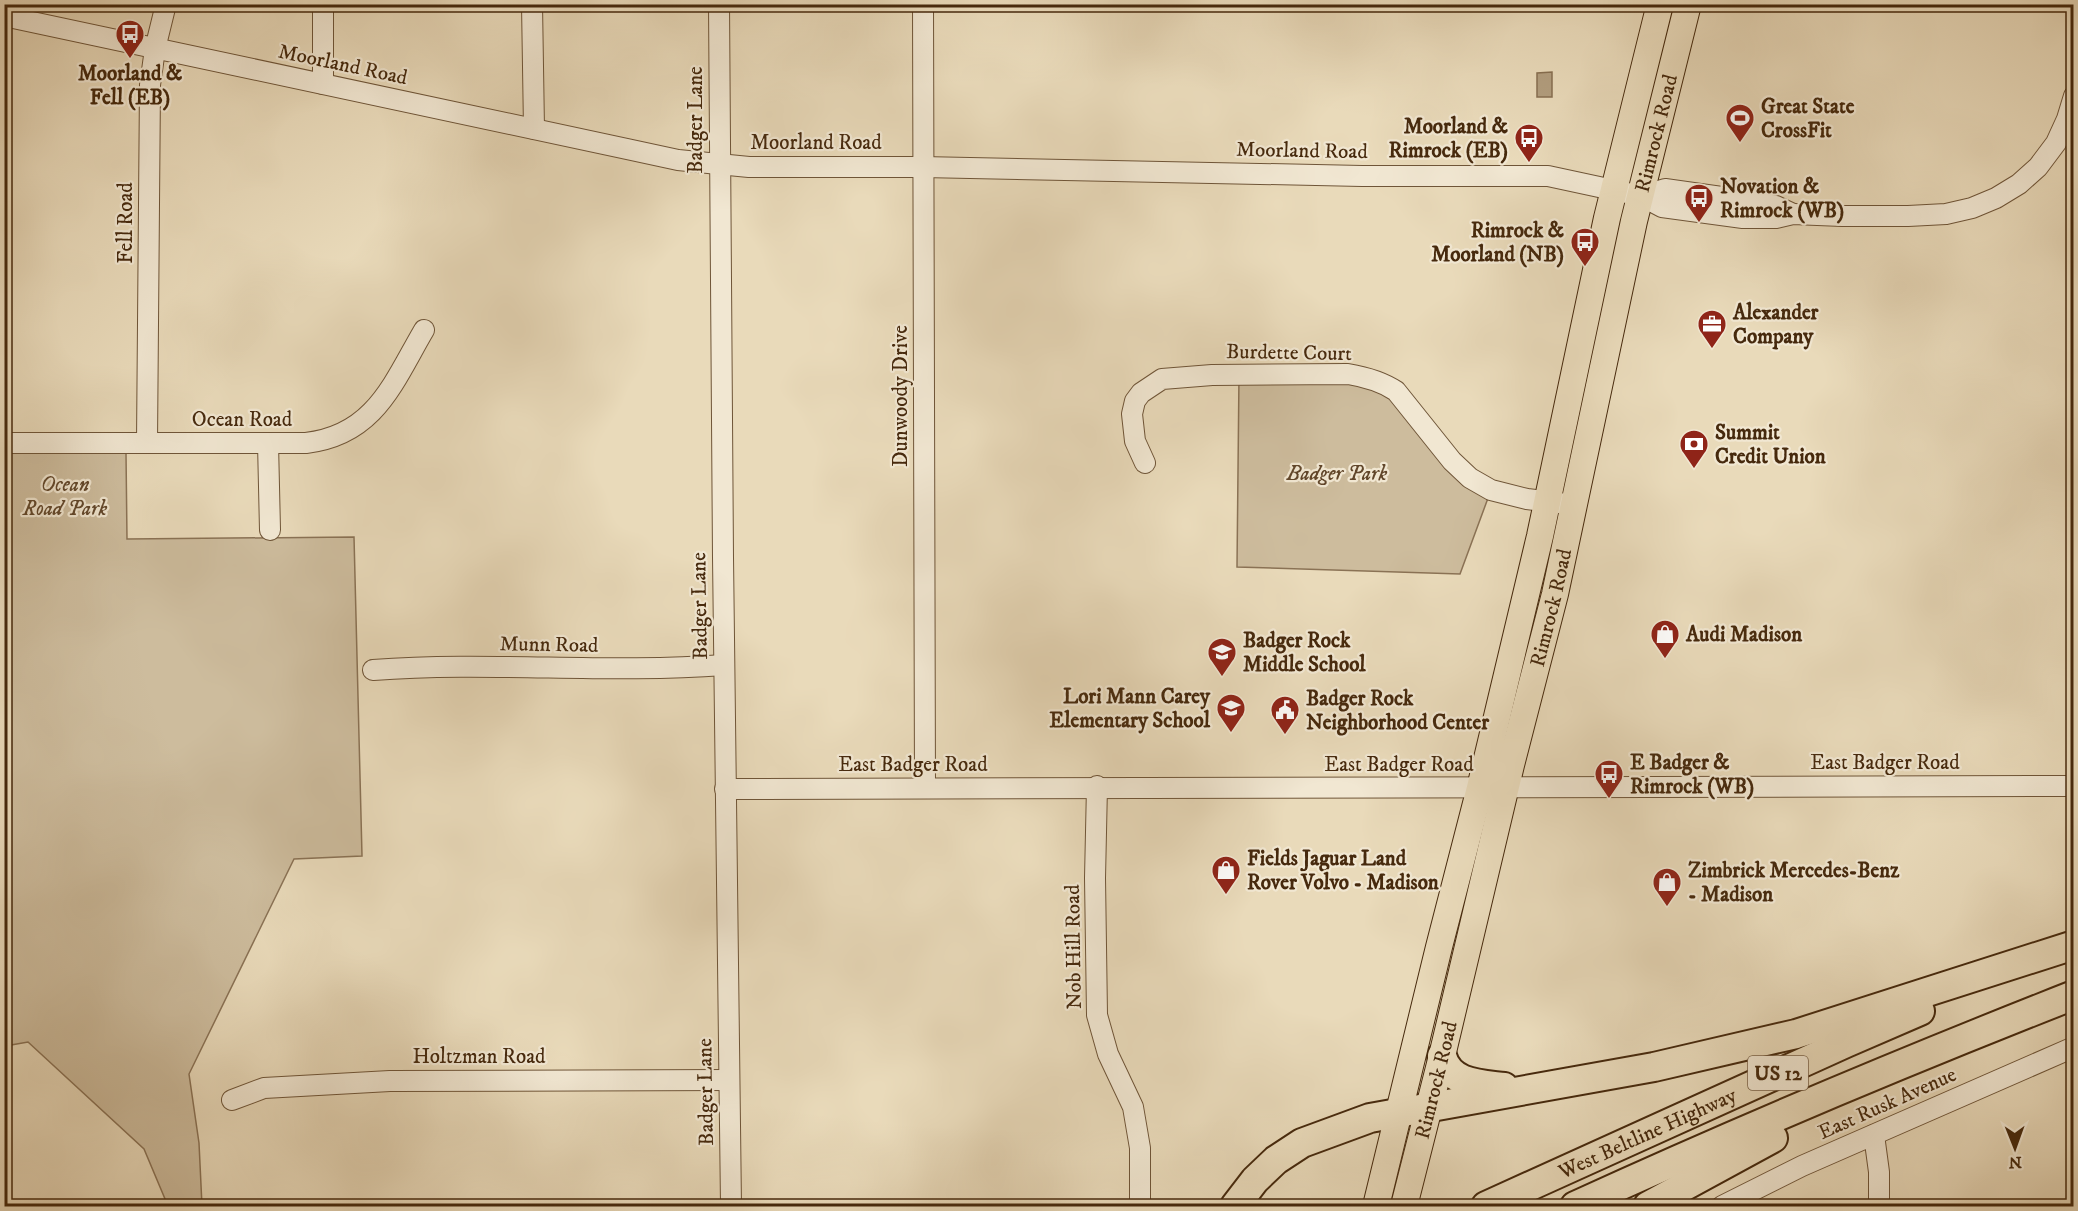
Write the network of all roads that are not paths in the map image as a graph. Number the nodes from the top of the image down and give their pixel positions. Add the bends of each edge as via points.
1 (166, 4) edge
2 (323, 4) edge
3 (532, 4) edge
4 (719, 4) edge
5 (923, 4) edge
6 (1660, 4) edge
7 (1688, 4) edge
8 (4, 16) edge
9 (155, 49) junction
10 (322, 84) junction
11 (2073, 96) edge
12 (534, 129) junction
13 (719, 164) junction
14 (922, 167) junction
15 (1615, 190) junction
16 (1641, 196) junction
17 (424, 330) dead end
18 (4, 442) edge
19 (147, 442) junction
20 (268, 443) junction
21 (1145, 463) dead end
22 (1548, 501) junction
23 (1575, 504) junction
24 (270, 530) dead end
25 (724, 665) junction
26 (373, 670) dead end
27 (1097, 786) junction
28 (2073, 786) edge
29 (925, 787) junction
30 (1480, 788) junction
31 (1506, 788) junction
32 (725, 789) junction
33 (2073, 946) edge
34 (2073, 995) edge
35 (1978, 1033) junction
36 (2073, 1047) edge
37 (1442, 1056) junction
38 (729, 1080) junction
39 (1527, 1090) junction
40 (232, 1100) dead end
41 (1429, 1108) junction
42 (1398, 1113) junction
43 (1874, 1135) junction
44 (1405, 1202) edge
45 (731, 1206) edge
46 (1140, 1206) edge
47 (1235, 1206) edge
48 (1376, 1206) edge
49 (1486, 1206) edge
50 (1575, 1206) edge
51 (1648, 1206) edge
52 (1722, 1206) edge
53 (1879, 1206) edge

1 - 9 street, Fell Road
2 - 10 street
3 - 12 street
4 - 13 street, Badger Lane
5 - 14 street, Dunwoody Drive
6 - 15 main road, Rimrock Road
7 - 16 main road, Rimrock Road
8 - 9 street, Moorland Road
9 - 10 street, Moorland Road
9 - 19 street, Fell Road via 150,85
10 - 12 street, Moorland Road
11 - 16 street, Moorland Road via 2062,131 2038,167 2009,191 1976,207 1946,214 1793,214 1743,218 1662,207
12 - 13 street, Moorland Road via 678,160
13 - 14 street, Moorland Road
13 - 25 street, Badger Lane
14 - 15 street, Moorland Road via 1548,176
14 - 29 street, Dunwoody Drive
15 - 16 street, Moorland Road
15 - 22 main road, Rimrock Road
16 - 23 main road, Rimrock Road
17 - 20 street, Ocean Road via 376,409 353,427 323,441
18 - 19 street, Ocean Road
19 - 20 street, Ocean Road
20 - 24 street
21 - 22 street, Burdette Court via 1135,441 1132,414 1141,393 1162,379 1348,374 1386,384 1396,391 1470,478 1491,490
22 - 23 street, Burdette Court
22 - 30 main road, Rimrock Road
23 - 31 main road, Rimrock Road
25 - 26 street, Munn Road
25 - 32 street, Badger Lane
27 - 29 street, East Badger Road
27 - 30 street, East Badger Road
27 - 46 street, Nob Hill Road via 1097,1015 1108,1054 1133,1107 1140,1148
28 - 31 street, East Badger Road
29 - 32 street, East Badger Road
30 - 31 street, East Badger Road
30 - 42 main road, Rimrock Road
31 - 37 main road, Rimrock Road
32 - 38 street, Badger Lane
33 - 39 highway via 1796,1034 1654,1067
33 - 49 highway, West Beltline Highway / US 12 via 1846,1043
34 - 35 highway, West Beltline Highway / US 12
35 - 50 highway, West Beltline Highway / US 12
35 - 51 highway
36 - 43 street, East Rusk Avenue
37 - 39 highway via 1444,1067 1451,1074 1470,1082
37 - 41 main road, Rimrock Road
38 - 40 street, Holtzman Road via 355,1082 264,1088
38 - 45 street, Badger Lane
39 - 41 highway
41 - 42 highway
41 - 44 main road, Rimrock Road
42 - 47 highway via 1370,1118 1302,1143 1276,1160
42 - 48 main road, Rimrock Road
43 - 52 street, East Rusk Avenue
43 - 53 street

